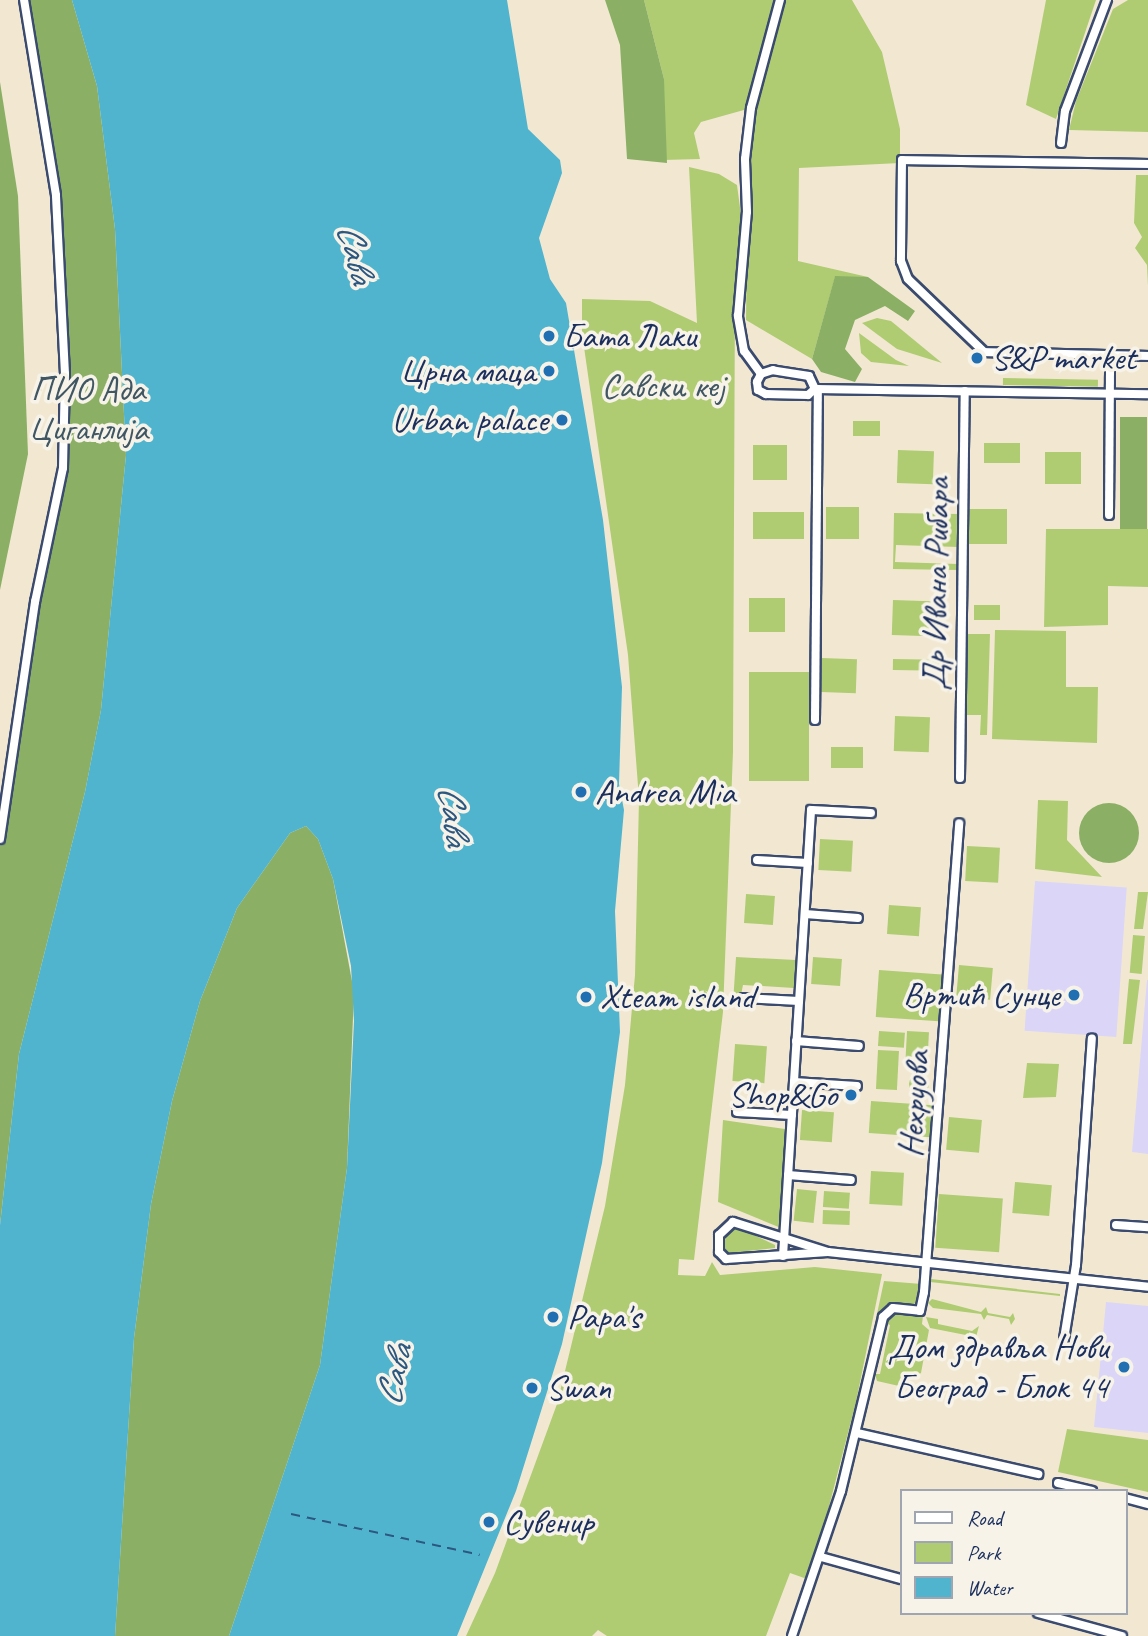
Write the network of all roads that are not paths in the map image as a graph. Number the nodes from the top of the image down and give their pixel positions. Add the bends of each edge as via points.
1 (24, 0) edge
2 (780, 0) edge
3 (1107, 0) edge
4 (1060, 143) dead end
5 (1148, 164) edge
6 (1110, 355) junction
7 (1148, 356) edge
8 (761, 374) junction
9 (816, 390) junction
10 (965, 391) junction
11 (1110, 394) junction
12 (1148, 394) edge
13 (1109, 515) dead end
14 (815, 720) dead end
15 (960, 778) dead end
16 (871, 813) dead end
17 (959, 823) dead end
18 (0, 839) edge
19 (757, 860) dead end
20 (808, 863) junction
21 (804, 914) junction
22 (858, 918) dead end
23 (743, 998) dead end
24 (799, 1001) junction
25 (1092, 1039) dead end
26 (796, 1041) junction
27 (859, 1046) dead end
28 (794, 1082) junction
29 (857, 1086) dead end
30 (737, 1112) dead end
31 (792, 1115) junction
32 (788, 1175) junction
33 (851, 1180) dead end
34 (1116, 1225) dead end
35 (1148, 1227) edge
36 (783, 1241) junction
37 (828, 1252) junction
38 (783, 1256) junction
39 (929, 1263) junction
40 (1074, 1279) junction
41 (1148, 1287) edge
42 (1064, 1339) dead end
43 (856, 1433) junction
44 (1038, 1474) dead end
45 (1058, 1483) dead end
46 (1084, 1489) edge
47 (1127, 1499) edge
48 (1148, 1504) edge
49 (821, 1557) junction
50 (900, 1579) edge
51 (1045, 1615) edge
52 (792, 1636) edge
53 (1122, 1636) edge

1 - 18 street via 56,195 65,374 63,468 35,602
2 - 8 street via 751,108 738,316 744,351
3 - 4 street via 1065,111
5 - 6 street via 902,160 902,268 975,347 987,353
6 - 7 street
6 - 11 street
8 - 9 street via 773,370 809,376
8 - 9 street via 757,387 766,394 808,395
9 - 10 street
9 - 14 street
10 - 11 street
10 - 15 street, Др Ивана Рибара
11 - 12 street
11 - 13 street
16 - 20 street via 811,810
17 - 39 street, Нехруова
19 - 20 street
20 - 21 street
21 - 22 street
21 - 24 street
23 - 24 street
24 - 26 street
25 - 40 street
26 - 27 street, Нехруова
26 - 28 street
28 - 29 street, Нехруова
28 - 31 street
30 - 31 street
31 - 32 street
32 - 33 street, Нехруова
32 - 36 street
34 - 35 street
36 - 37 street
36 - 38 street
36 - 38 street via 733,1222 719,1235 719,1252 726,1259
37 - 38 street
37 - 39 street
39 - 40 street
39 - 43 street, Нехруова via 920,1311 894,1308 883,1317
40 - 41 street
40 - 42 street
43 - 44 street
43 - 49 street, Нехруова
45 - 46 street
47 - 48 street
49 - 50 street
49 - 52 street, Нехруова
51 - 53 street

